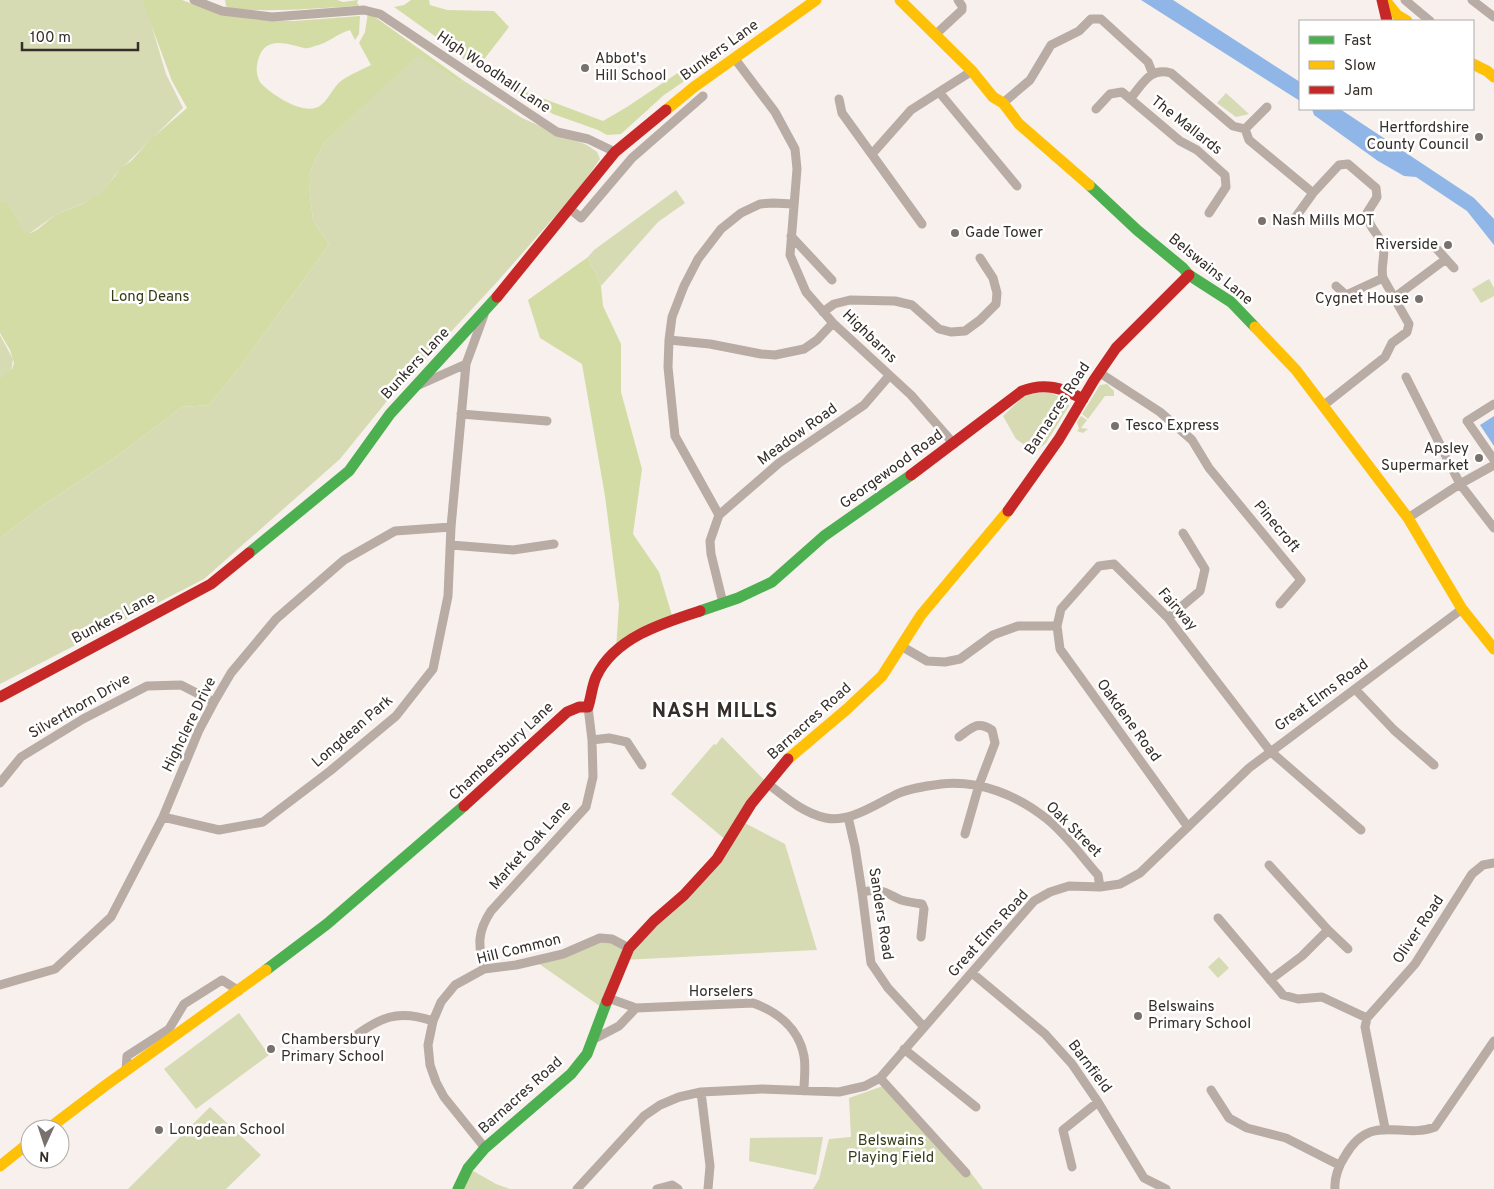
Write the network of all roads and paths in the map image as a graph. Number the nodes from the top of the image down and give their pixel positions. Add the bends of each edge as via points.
1 (194, 0) edge
2 (816, 0) edge
3 (900, 0) edge
4 (958, 0) edge
5 (1383, 0) edge
6 (1405, 0) edge
7 (1472, 0) edge
8 (1494, 17) edge
9 (1387, 20) edge
10 (1405, 20) edge
11 (1429, 20) edge
12 (936, 35) junction
13 (735, 59) junction
14 (1474, 64) edge
15 (972, 71) junction
16 (1157, 71) junction
17 (1494, 77) edge
18 (939, 92) junction
19 (702, 96) dead end
20 (1130, 99) junction
21 (838, 100) dead end
22 (1003, 104) junction
23 (1267, 107) dead end
24 (1096, 109) dead end
25 (1245, 129) junction
26 (616, 152) junction
27 (872, 154) junction
28 (1017, 186) dead end
29 (1313, 193) junction
30 (793, 204) junction
31 (569, 208) junction
32 (1209, 213) dead end
33 (1295, 218) dead end
34 (922, 224) dead end
35 (791, 236) junction
36 (1435, 247) dead end
37 (980, 258) dead end
38 (1446, 259) junction
39 (1454, 268) dead end
40 (1189, 275) junction
41 (1383, 278) junction
42 (832, 280) dead end
43 (1336, 286) dead end
44 (1395, 297) junction
45 (486, 312) junction
46 (822, 312) junction
47 (834, 323) junction
48 (669, 340) junction
49 (466, 364) junction
50 (1100, 373) junction
51 (889, 376) junction
52 (1406, 377) dead end
53 (415, 387) junction
54 (1083, 399) junction
55 (1324, 404) junction
56 (1494, 404) edge
57 (461, 414) junction
58 (547, 421) dead end
59 (954, 444) junction
60 (1494, 460) edge
61 (1494, 464) edge
62 (1460, 484) junction
63 (719, 515) junction
64 (1408, 518) junction
65 (452, 527) junction
66 (1494, 528) edge
67 (1183, 533) dead end
68 (554, 544) dead end
69 (451, 545) junction
70 (723, 603) junction
71 (1280, 604) dead end
72 (1462, 609) junction
73 (1168, 618) junction
74 (1057, 626) junction
75 (901, 646) junction
76 (1494, 649) edge
77 (1355, 689) junction
78 (0, 697) edge
79 (214, 702) junction
80 (588, 708) junction
81 (959, 738) dead end
82 (592, 740) junction
83 (1270, 751) junction
84 (642, 765) dead end
85 (1434, 765) dead end
86 (0, 783) edge
87 (767, 783) junction
88 (979, 785) junction
89 (163, 817) junction
90 (848, 817) junction
91 (1188, 827) junction
92 (1361, 830) dead end
93 (965, 834) dead end
94 (1494, 863) edge
95 (1269, 865) dead end
96 (1100, 887) junction
97 (862, 892) junction
98 (1218, 918) dead end
99 (1328, 930) junction
100 (920, 937) dead end
101 (629, 948) junction
102 (1348, 948) dead end
103 (484, 969) junction
104 (972, 973) junction
105 (1270, 980) junction
106 (0, 985) edge
107 (239, 991) junction
108 (608, 998) junction
109 (636, 1008) junction
110 (1367, 1018) junction
111 (433, 1021) junction
112 (924, 1028) junction
113 (351, 1039) dead end
114 (594, 1039) junction
115 (1494, 1041) edge
116 (904, 1049) junction
117 (126, 1071) junction
118 (880, 1078) junction
119 (1211, 1090) dead end
120 (701, 1092) junction
121 (804, 1092) junction
122 (1098, 1102) junction
123 (976, 1107) dead end
124 (61, 1119) edge
125 (1385, 1128) junction
126 (485, 1148) junction
127 (20, 1150) edge
128 (1340, 1165) junction
129 (0, 1166) edge
130 (1072, 1167) dead end
131 (966, 1173) dead end
132 (458, 1189) edge
133 (577, 1189) edge
134 (658, 1189) edge
135 (678, 1189) edge
136 (710, 1189) edge
137 (1166, 1189) edge
138 (1335, 1189) edge

1 - 26 street, High Woodhall Lane via 222,11 272,16 364,10 380,14 557,132 588,139
2 - 13 street, Bunkers Lane
3 - 12 street, Belswains Lane
4 - 12 street via 962,10
5 - 9 street
5 - 10 street
6 - 11 street
7 - 8 street
12 - 15 street, Belswains Lane
13 - 26 street, Bunkers Lane via 694,87
13 - 30 street via 775,112 795,149 797,169
14 - 17 street
15 - 18 street
15 - 22 street, Belswains Lane
16 - 20 street
16 - 22 street via 1100,19 1091,19 1079,31 1051,45 1030,80
16 - 25 street via 1171,73 1233,126
18 - 27 street via 912,110
18 - 28 street
19 - 31 street via 632,158 581,218
20 - 24 street, The Mallards via 1122,92 1110,94
20 - 32 street, The Mallards via 1225,175 1226,187
21 - 27 street via 842,113
22 - 40 street, Belswains Lane via 1019,124
23 - 25 street
25 - 29 street via 1249,140
26 - 31 street, Bunkers Lane
27 - 34 street
29 - 33 street
29 - 41 street via 1339,165 1348,164 1376,188 1377,197 1366,213 1368,223 1384,246
30 - 35 street, Highbarns
30 - 48 street via 760,204 741,213 721,229 698,259 684,286 672,317
31 - 45 street, Bunkers Lane
35 - 42 street
35 - 46 street, Highbarns via 790,255 806,292
36 - 38 street
37 - 46 street via 993,278 996,304 965,331 939,329 912,305 895,302 850,300 834,304
38 - 39 street
38 - 44 street
40 - 50 street, Barnacres Road via 1116,348
40 - 55 street, Belswains Lane via 1231,302
41 - 43 street via 1346,295
41 - 44 street
44 - 55 street via 1409,324 1408,332 1392,344 1386,358
45 - 49 street, Longdean Park
45 - 53 street, Bunkers Lane
46 - 47 street, Highbarns
47 - 48 street via 804,349 775,356
47 - 51 street, Highbarns
48 - 63 street via 668,367 676,436
49 - 53 street
49 - 57 street, Longdean Park
50 - 54 street, Barnacres Road
50 - 71 street, Pinecroft via 1160,412 1192,440 1209,468 1301,580
51 - 59 street, Highbarns via 911,395
51 - 63 street, Meadow Road via 864,405 779,463
52 - 62 street
53 - 78 street, Bunkers Lane via 390,414 349,471 211,584
54 - 59 street, Georgewood Road via 1061,387 1041,385 1022,391
54 - 75 street, Barnacres Road via 1066,429 1002,519 921,615
55 - 64 street, Belswains Lane
56 - 60 street via 1467,421
57 - 58 street
57 - 65 street, Longdean Park
59 - 70 street, Georgewood Road via 824,537 776,578
61 - 62 street
62 - 64 street
62 - 66 street
63 - 70 street via 710,541
64 - 72 street, Belswains Lane
65 - 69 street, Longdean Park
65 - 79 street, Highclere Drive via 396,531 344,560 276,619 231,673
67 - 73 street via 1204,569 1200,591
68 - 69 street via 513,550
69 - 89 street, Longdean Park via 448,596 433,669 396,716 263,822 219,830
70 - 80 street via 656,625 628,641 610,657 598,675 591,689
72 - 76 street, Belswains Lane
72 - 77 street, Great Elms Road
73 - 74 street, Fairway via 1114,564 1099,566 1061,609
73 - 83 street, Fairway
74 - 75 street via 1018,626 993,635 960,660 945,662 927,661
74 - 91 street, Oakdene Road via 1060,649
75 - 87 street, Barnacres Road via 882,676 790,757
77 - 83 street, Great Elms Road
77 - 85 street via 1394,730
79 - 86 street, Silverthorn Drive via 181,685 147,686 82,719 21,757
79 - 89 street, Highclere Drive
80 - 82 street, Market Oak Lane
80 - 107 street, Chambersbury Lane via 567,712 394,868
81 - 88 street via 975,726 992,730 995,743
82 - 84 street via 609,738 627,742
82 - 103 street, Market Oak Lane via 594,777 586,807 484,922 479,945
83 - 91 street, Great Elms Road
83 - 92 street, Fairway
87 - 90 street, Oak Street via 802,810 827,819
87 - 101 street, Barnacres Road via 717,859
88 - 90 street, Oak Street via 924,786 900,793
88 - 93 street
88 - 96 street, Oak Street via 1022,800 1048,820 1098,875
89 - 106 street, Highclere Drive via 111,916 55,969
90 - 97 street, Sanders Road
91 - 96 street, Great Elms Road via 1140,873 1120,884
94 - 110 street, Oliver Road via 1483,865 1472,874 1415,964
95 - 99 street
96 - 104 street, Great Elms Road via 1069,886 1034,901
97 - 100 street via 886,891 903,900 922,904
97 - 112 street, Sanders Road via 871,963 888,988
98 - 105 street
99 - 102 street
99 - 105 street via 1302,956
101 - 103 street, Hill Common via 600,938 564,954
101 - 108 street, Barnacres Road
103 - 111 street, Hill Common via 455,985 441,1002
104 - 112 street, Great Elms Road
104 - 122 street, Barnfield via 1045,1034 1072,1064
105 - 110 street via 1283,995 1298,999 1322,997
107 - 117 street, Chambersbury Lane
107 - 117 street, Chambersbury Lane via 222,980 184,1004 169,1029 127,1056
108 - 109 street, Horselers
108 - 114 street, Barnacres Road
109 - 114 street via 620,1026
109 - 121 street, Horselers via 753,1004 769,1009 793,1029 804,1056
110 - 125 street via 1365,1027
111 - 113 street via 403,1014 383,1018
111 - 126 street, Hill Common via 428,1045 436,1082 444,1097
112 - 116 street, Great Elms Road
114 - 126 street, Barnacres Road via 571,1074
115 - 125 street via 1435,1127 1422,1132
116 - 118 street, Great Elms Road
116 - 123 street
117 - 124 street, Chambersbury Lane
118 - 121 street, Great Elms Road via 865,1086 839,1092
118 - 131 street
119 - 128 street via 1229,1118 1247,1128 1286,1138
120 - 121 street, Great Elms Road via 762,1089
120 - 133 street, Great Elms Road via 679,1097 644,1116
120 - 136 street
122 - 130 street via 1063,1130
122 - 137 street, Barnfield via 1144,1178
125 - 128 street via 1365,1134 1350,1147
126 - 132 street, Barnacres Road via 468,1168
127 - 129 street
128 - 138 street
134 - 135 street via 672,1185

